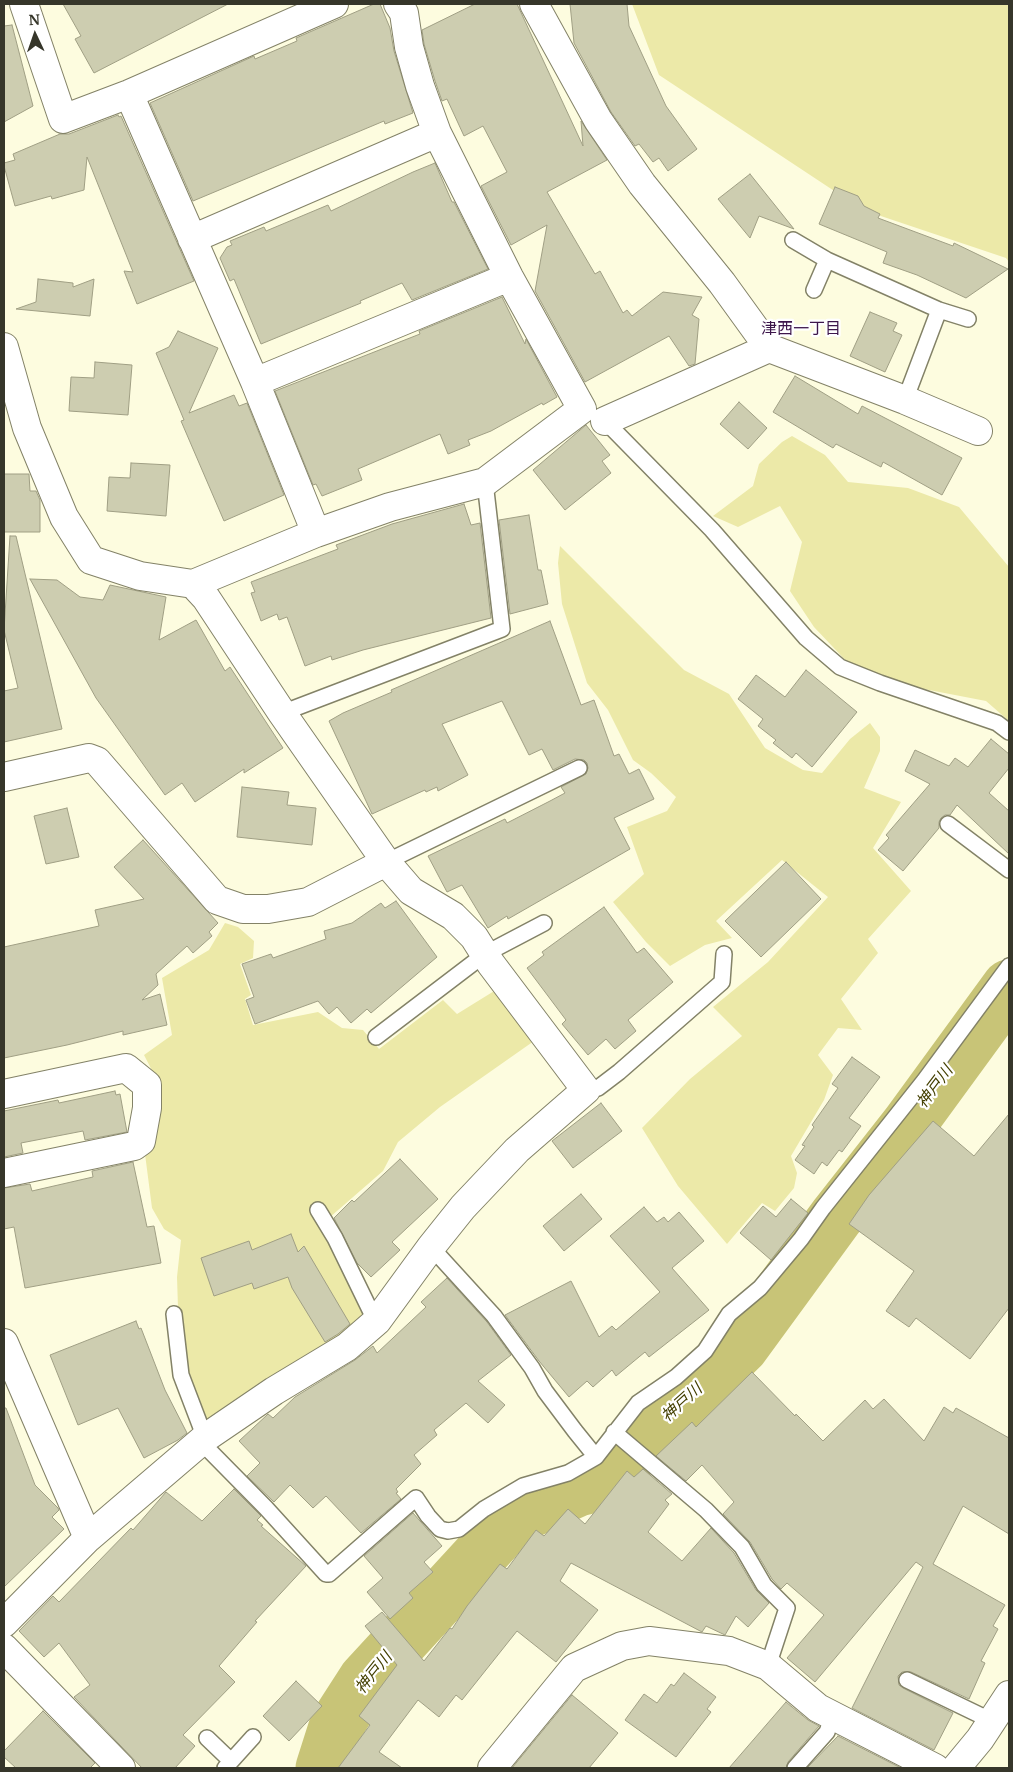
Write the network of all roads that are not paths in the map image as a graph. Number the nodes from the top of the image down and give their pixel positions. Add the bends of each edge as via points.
1 (24, 4) edge
2 (334, 4) edge
3 (534, 4) edge
4 (407, 7) edge
5 (129, 94) junction
6 (437, 133) junction
7 (192, 239) junction
8 (793, 240) dead end
9 (827, 260) junction
10 (509, 277) junction
11 (814, 290) dead end
12 (939, 310) junction
13 (968, 319) dead end
14 (4, 347) edge
15 (769, 348) junction
16 (255, 382) junction
17 (905, 400) junction
18 (593, 415) junction
19 (978, 430) dead end
20 (485, 482) junction
21 (316, 533) junction
22 (193, 584) junction
23 (282, 713) junction
24 (1009, 732) edge
25 (579, 768) dead end
26 (4, 777) edge
27 (948, 824) dead end
28 (386, 862) junction
29 (1009, 870) edge
30 (544, 923) dead end
31 (485, 954) junction
32 (724, 954) dead end
33 (1009, 966) edge
34 (376, 1037) dead end
35 (586, 1090) junction
36 (4, 1094) edge
37 (4, 1173) edge
38 (318, 1210) dead end
39 (431, 1247) junction
40 (174, 1314) dead end
41 (377, 1320) junction
42 (4, 1343) edge
43 (618, 1435) junction
44 (203, 1440) junction
45 (596, 1457) junction
46 (88, 1538) junction
47 (4, 1623) edge
48 (4, 1648) edge
49 (768, 1666) junction
50 (907, 1680) dead end
51 (1009, 1695) edge
52 (833, 1715) junction
53 (992, 1721) junction
54 (253, 1737) dead end
55 (207, 1738) dead end
56 (228, 1765) edge
57 (121, 1768) edge
58 (492, 1768) edge
59 (795, 1768) edge
60 (935, 1768) edge
61 (956, 1768) edge

1 - 5 street via 62,118
2 - 5 street
3 - 15 street via 598,120 636,176 722,283
4 - 6 street via 409,47
5 - 7 street
6 - 7 street
6 - 10 street
7 - 16 street
8 - 9 lane
9 - 11 lane
9 - 12 lane
10 - 16 street
10 - 18 street
12 - 13 lane
12 - 17 lane
14 - 22 street via 27,428 64,517 92,560 140,576
15 - 17 street
15 - 18 street
16 - 21 street
17 - 19 street
18 - 20 street
18 - 24 lane via 712,530 806,638 840,667 997,723
20 - 21 street via 390,507
20 - 23 lane via 502,629
21 - 22 street
22 - 23 street via 206,598
23 - 28 street
25 - 28 lane
26 - 28 street via 89,758 97,761 217,900 243,909 268,910 308,902
27 - 29 lane
28 - 31 street via 412,891 453,916 474,937
30 - 31 lane
31 - 34 lane
31 - 35 street
32 - 35 lane via 722,982 619,1072 598,1088
33 - 43 lane via 924,1082 760,1288 729,1314 705,1351 676,1377 638,1403
35 - 39 street via 517,1150 463,1207
36 - 37 street via 126,1068 148,1085 141,1141 134,1146
38 - 41 lane
39 - 41 street
39 - 45 lane via 494,1316 545,1391
40 - 44 lane via 181,1375
41 - 44 street via 347,1347 274,1391
42 - 46 street
43 - 45 lane
43 - 49 lane via 706,1510 742,1547 764,1585 787,1608
44 - 45 lane via 326,1574 416,1498 440,1529 459,1529 484,1509 524,1486 568,1473
44 - 46 street
46 - 47 street
48 - 57 street
49 - 52 street via 818,1708
49 - 58 street via 729,1651 649,1641 622,1646 574,1668
50 - 53 lane
51 - 53 street
52 - 59 lane via 827,1732
52 - 60 street
53 - 61 street
54 - 56 lane
55 - 56 lane

